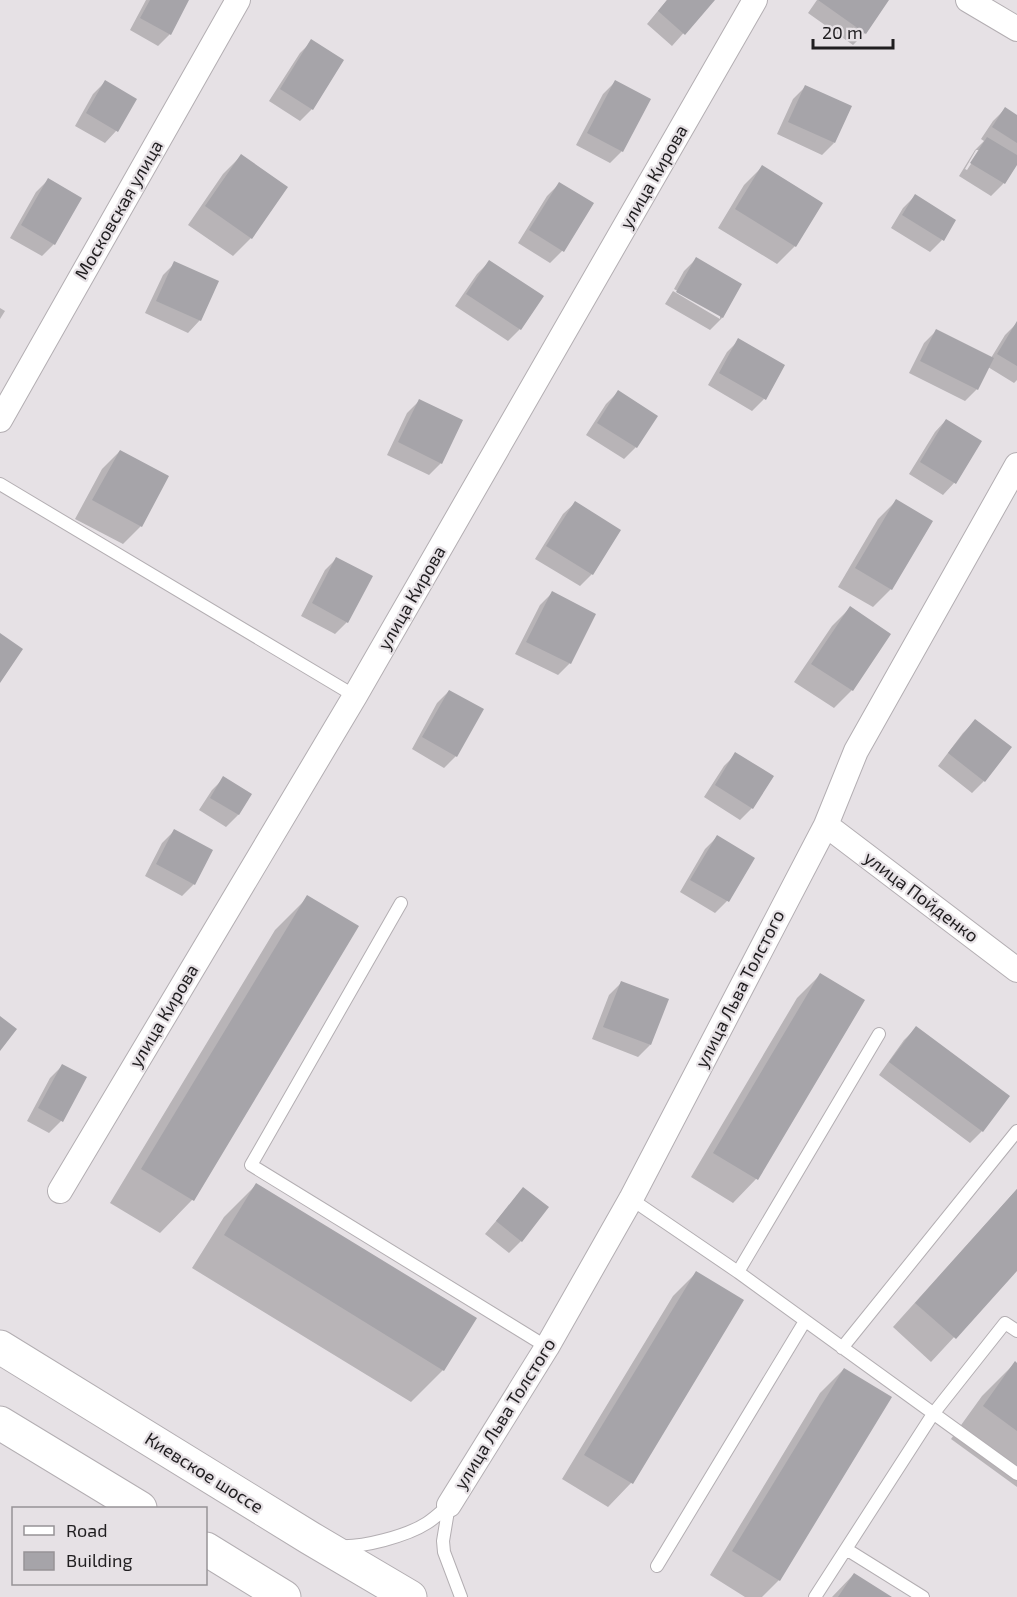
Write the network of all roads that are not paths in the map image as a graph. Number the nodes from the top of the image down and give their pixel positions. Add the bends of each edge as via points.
1 (238, 0) edge
2 (755, 0) edge
3 (968, 0) edge
4 (1017, 29) edge
5 (0, 420) edge
6 (1017, 465) edge
7 (0, 484) edge
8 (356, 696) junction
9 (826, 825) junction
10 (401, 903) dead end
11 (1017, 970) edge
12 (879, 1034) dead end
13 (1017, 1131) edge
14 (60, 1191) dead end
15 (631, 1199) junction
16 (738, 1272) junction
17 (805, 1321) junction
18 (1017, 1331) edge
19 (0, 1347) edge
20 (547, 1347) junction
21 (842, 1348) junction
22 (933, 1414) junction
23 (0, 1423) edge
24 (1017, 1474) edge
25 (449, 1504) junction
26 (137, 1507) edge
27 (321, 1545) junction
28 (846, 1549) junction
29 (207, 1550) edge
30 (657, 1566) dead end
31 (284, 1597) edge
32 (410, 1597) edge
33 (461, 1597) edge
34 (815, 1597) edge
35 (923, 1597) edge

1 - 5 street, Московская улица
2 - 8 street, улица Кирова
3 - 4 street
6 - 9 street, улица Льва Толстого via 856,751
7 - 8 lane
8 - 14 street, улица Кирова
9 - 11 street, улица Пойденко
9 - 15 street, улица Льва Толстого
10 - 20 lane via 251,1165
12 - 16 lane
13 - 21 lane
15 - 16 lane
15 - 20 street, улица Льва Толстого
16 - 17 lane
17 - 21 lane
17 - 30 lane
18 - 22 lane via 1005,1323
19 - 27 highway, Киевское шоссе
20 - 25 street, улица Льва Толстого
21 - 22 lane
22 - 24 lane
22 - 28 lane
23 - 26 highway
25 - 27 lane via 429,1522 404,1533 345,1546
25 - 33 lane via 444,1552
27 - 32 highway, Киевское шоссе
28 - 34 lane
28 - 35 lane
29 - 31 highway

